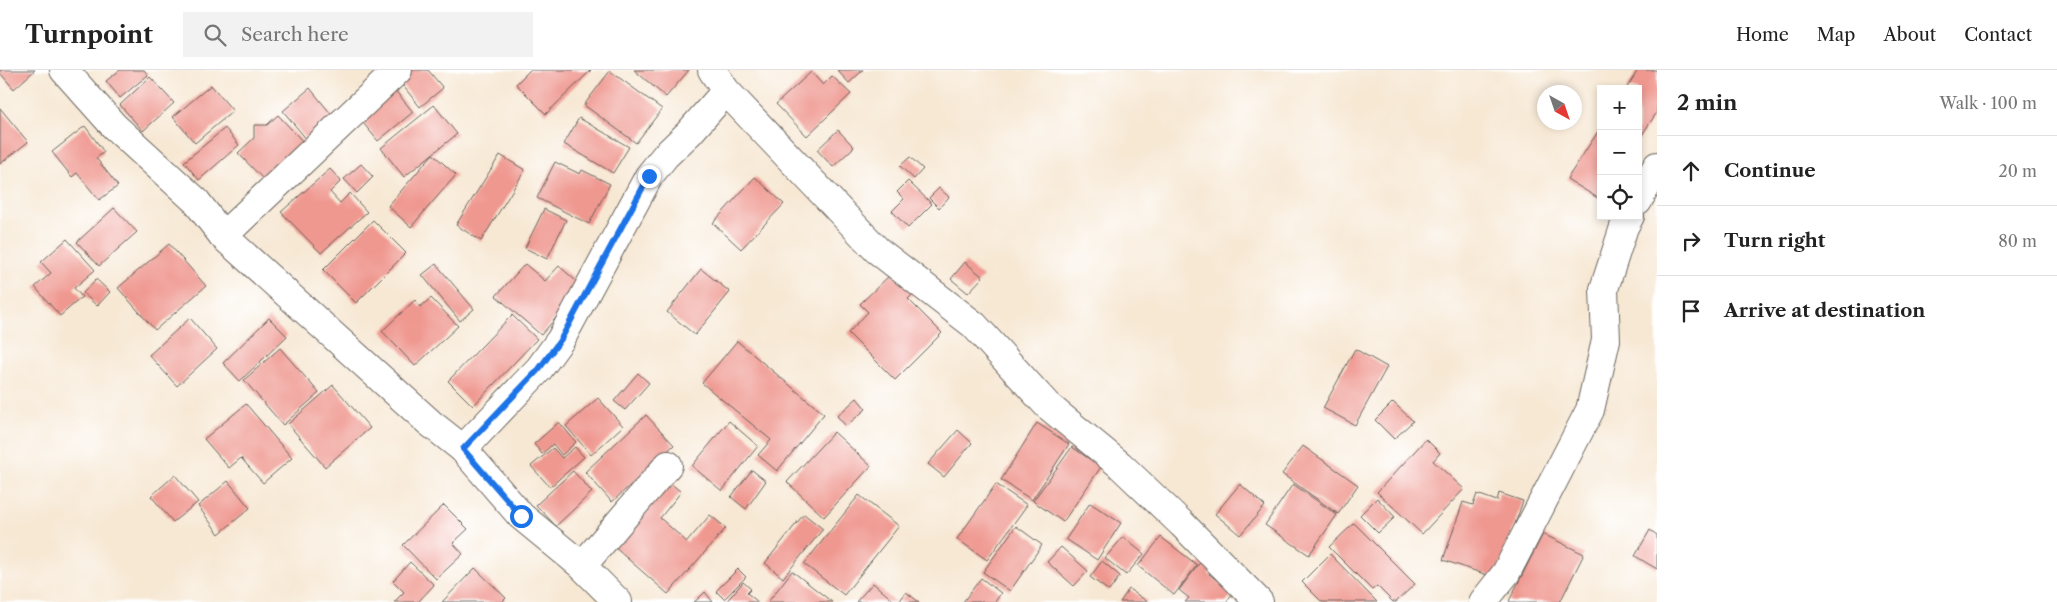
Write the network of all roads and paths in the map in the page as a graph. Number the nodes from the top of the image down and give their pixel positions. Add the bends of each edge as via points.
1 (64, 70) edge
2 (398, 70) edge
3 (719, 81) edge
4 (1657, 166) edge
5 (1642, 194) edge
6 (1628, 220) edge
7 (223, 236) junction
8 (463, 449) junction
9 (668, 465) dead end
10 (582, 566) junction
11 (618, 602) edge
12 (1259, 602) edge
13 (1483, 602) edge

1 - 7 street via 114,126 196,201
2 - 7 street
3 - 8 street via 689,133 649,176 561,339 539,369
3 - 12 street via 877,250 974,325 1047,405 1120,465
4 - 5 street
6 - 13 street via 1604,289 1606,340 1590,410 1506,573
7 - 8 street
8 - 10 street via 521,516
9 - 10 street
10 - 11 street

